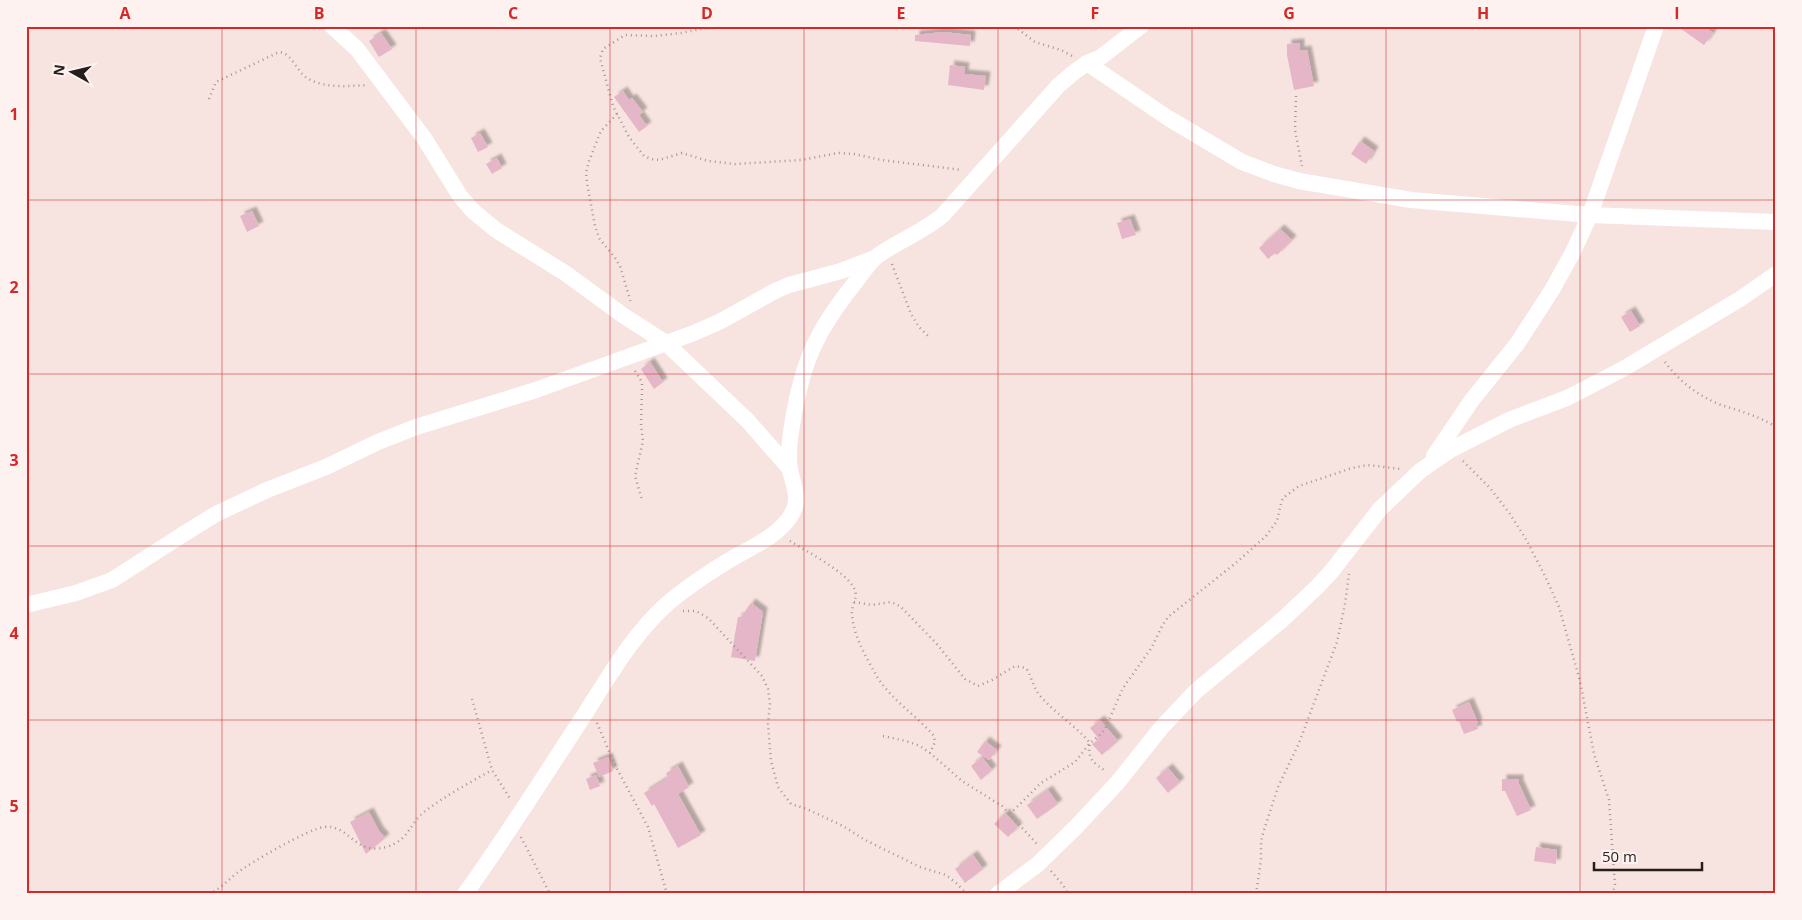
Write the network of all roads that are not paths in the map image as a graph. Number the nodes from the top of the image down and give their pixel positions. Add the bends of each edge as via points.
1 (332, 26) edge
2 (1141, 26) edge
3 (1656, 26) edge
4 (1087, 63) junction
5 (1590, 215) junction
6 (1776, 222) edge
7 (879, 256) junction
8 (1776, 274) edge
9 (666, 343) junction
10 (1424, 468) junction
11 (790, 469) junction
12 (26, 605) edge
13 (465, 894) edge
14 (998, 894) edge

1 - 9 street via 357,49 386,86 473,211 496,230 566,273
2 - 4 street via 1101,57
3 - 5 street
4 - 5 street via 1177,124 1242,162 1274,174 1411,200
4 - 7 street via 1058,86 933,223
5 - 6 street
5 - 10 street via 1552,290 1517,344
7 - 9 street via 775,291 721,321
7 - 11 street via 849,290 811,351 793,424
8 - 10 street via 1659,349 1583,390 1508,420 1452,449
9 - 11 street via 748,421
9 - 12 street via 378,442 216,514 112,580
10 - 14 street via 1380,509 1331,572 1299,605 1183,705 1076,827 1044,858
11 - 13 street via 795,487 793,512 778,529 753,548 724,563 680,594 642,631

